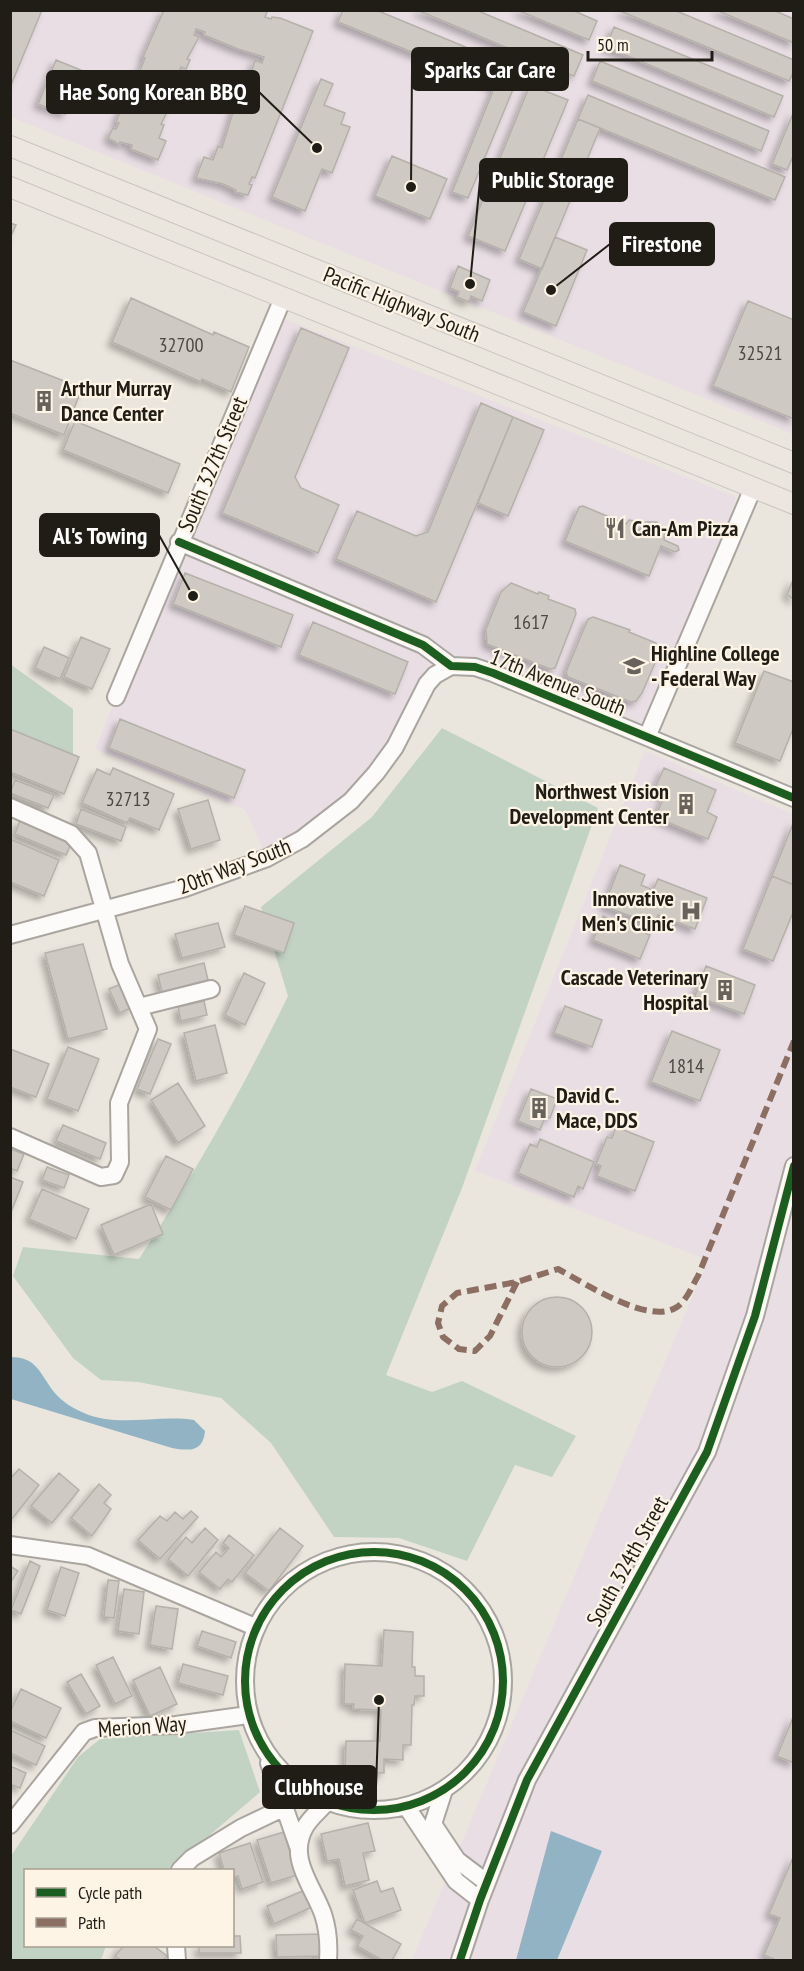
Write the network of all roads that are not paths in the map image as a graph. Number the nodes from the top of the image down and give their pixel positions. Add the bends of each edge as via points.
1 (10, 146) edge
2 (10, 187) edge
3 (283, 298) junction
4 (794, 463) edge
5 (753, 488) junction
6 (794, 504) edge
7 (179, 542) junction
8 (451, 666) junction
9 (116, 697) dead end
10 (647, 737) junction
11 (794, 798) edge
12 (10, 807) edge
13 (105, 909) junction
14 (10, 935) edge
15 (211, 989) dead end
16 (139, 1007) junction
17 (10, 1137) edge
18 (794, 1166) edge
19 (10, 1545) edge
20 (255, 1627) junction
21 (248, 1715) junction
22 (266, 1754) junction
23 (297, 1786) junction
24 (444, 1790) junction
25 (327, 1802) junction
26 (406, 1806) junction
27 (285, 1808) junction
28 (10, 1825) edge
29 (298, 1846) junction
30 (181, 1869) edge
31 (486, 1882) junction
32 (480, 1900) junction
33 (328, 1960) edge
34 (460, 1960) edge

1 - 4 main road, Pacific Highway South
2 - 3 main road, Pacific Highway South
3 - 5 main road, Pacific Highway South
3 - 7 street, South 327th Street
5 - 6 main road, Pacific Highway South
5 - 10 street
7 - 8 street, 17th Avenue South via 423,645
7 - 9 street, South 327th Street
8 - 10 street, 17th Avenue South via 493,673
8 - 13 street, 20th Way South via 427,684 395,747 376,773 351,801 310,834 252,864 185,888
10 - 11 street, 17th Avenue South
12 - 13 street via 74,836 89,855
13 - 14 street, 20th Way South
13 - 16 street via 120,964
15 - 16 street
16 - 17 street via 148,1032 119,1103 120,1155 116,1173 100,1177
18 - 31 street, South 324th Street via 755,1316 706,1452 541,1751
19 - 20 street via 88,1556
20 - 21 street via 245,1666
20 - 24 street via 281,1591 300,1575 325,1561 354,1554 392,1553 419,1560 442,1571 466,1590 481,1608 500,1652 500,1710 480,1756
21 - 22 street
21 - 28 street, Merion Way via 84,1732
22 - 23 street
22 - 27 street
23 - 25 street
23 - 27 street
24 - 26 street
24 - 31 street via 433,1824 457,1860
25 - 26 street via 369,1811
25 - 29 street via 305,1826
26 - 32 street via 456,1881
27 - 29 street
27 - 30 street via 241,1828
29 - 33 street via 306,1881 323,1914
31 - 32 street, South 324th Street
32 - 34 street, South 324th Street

